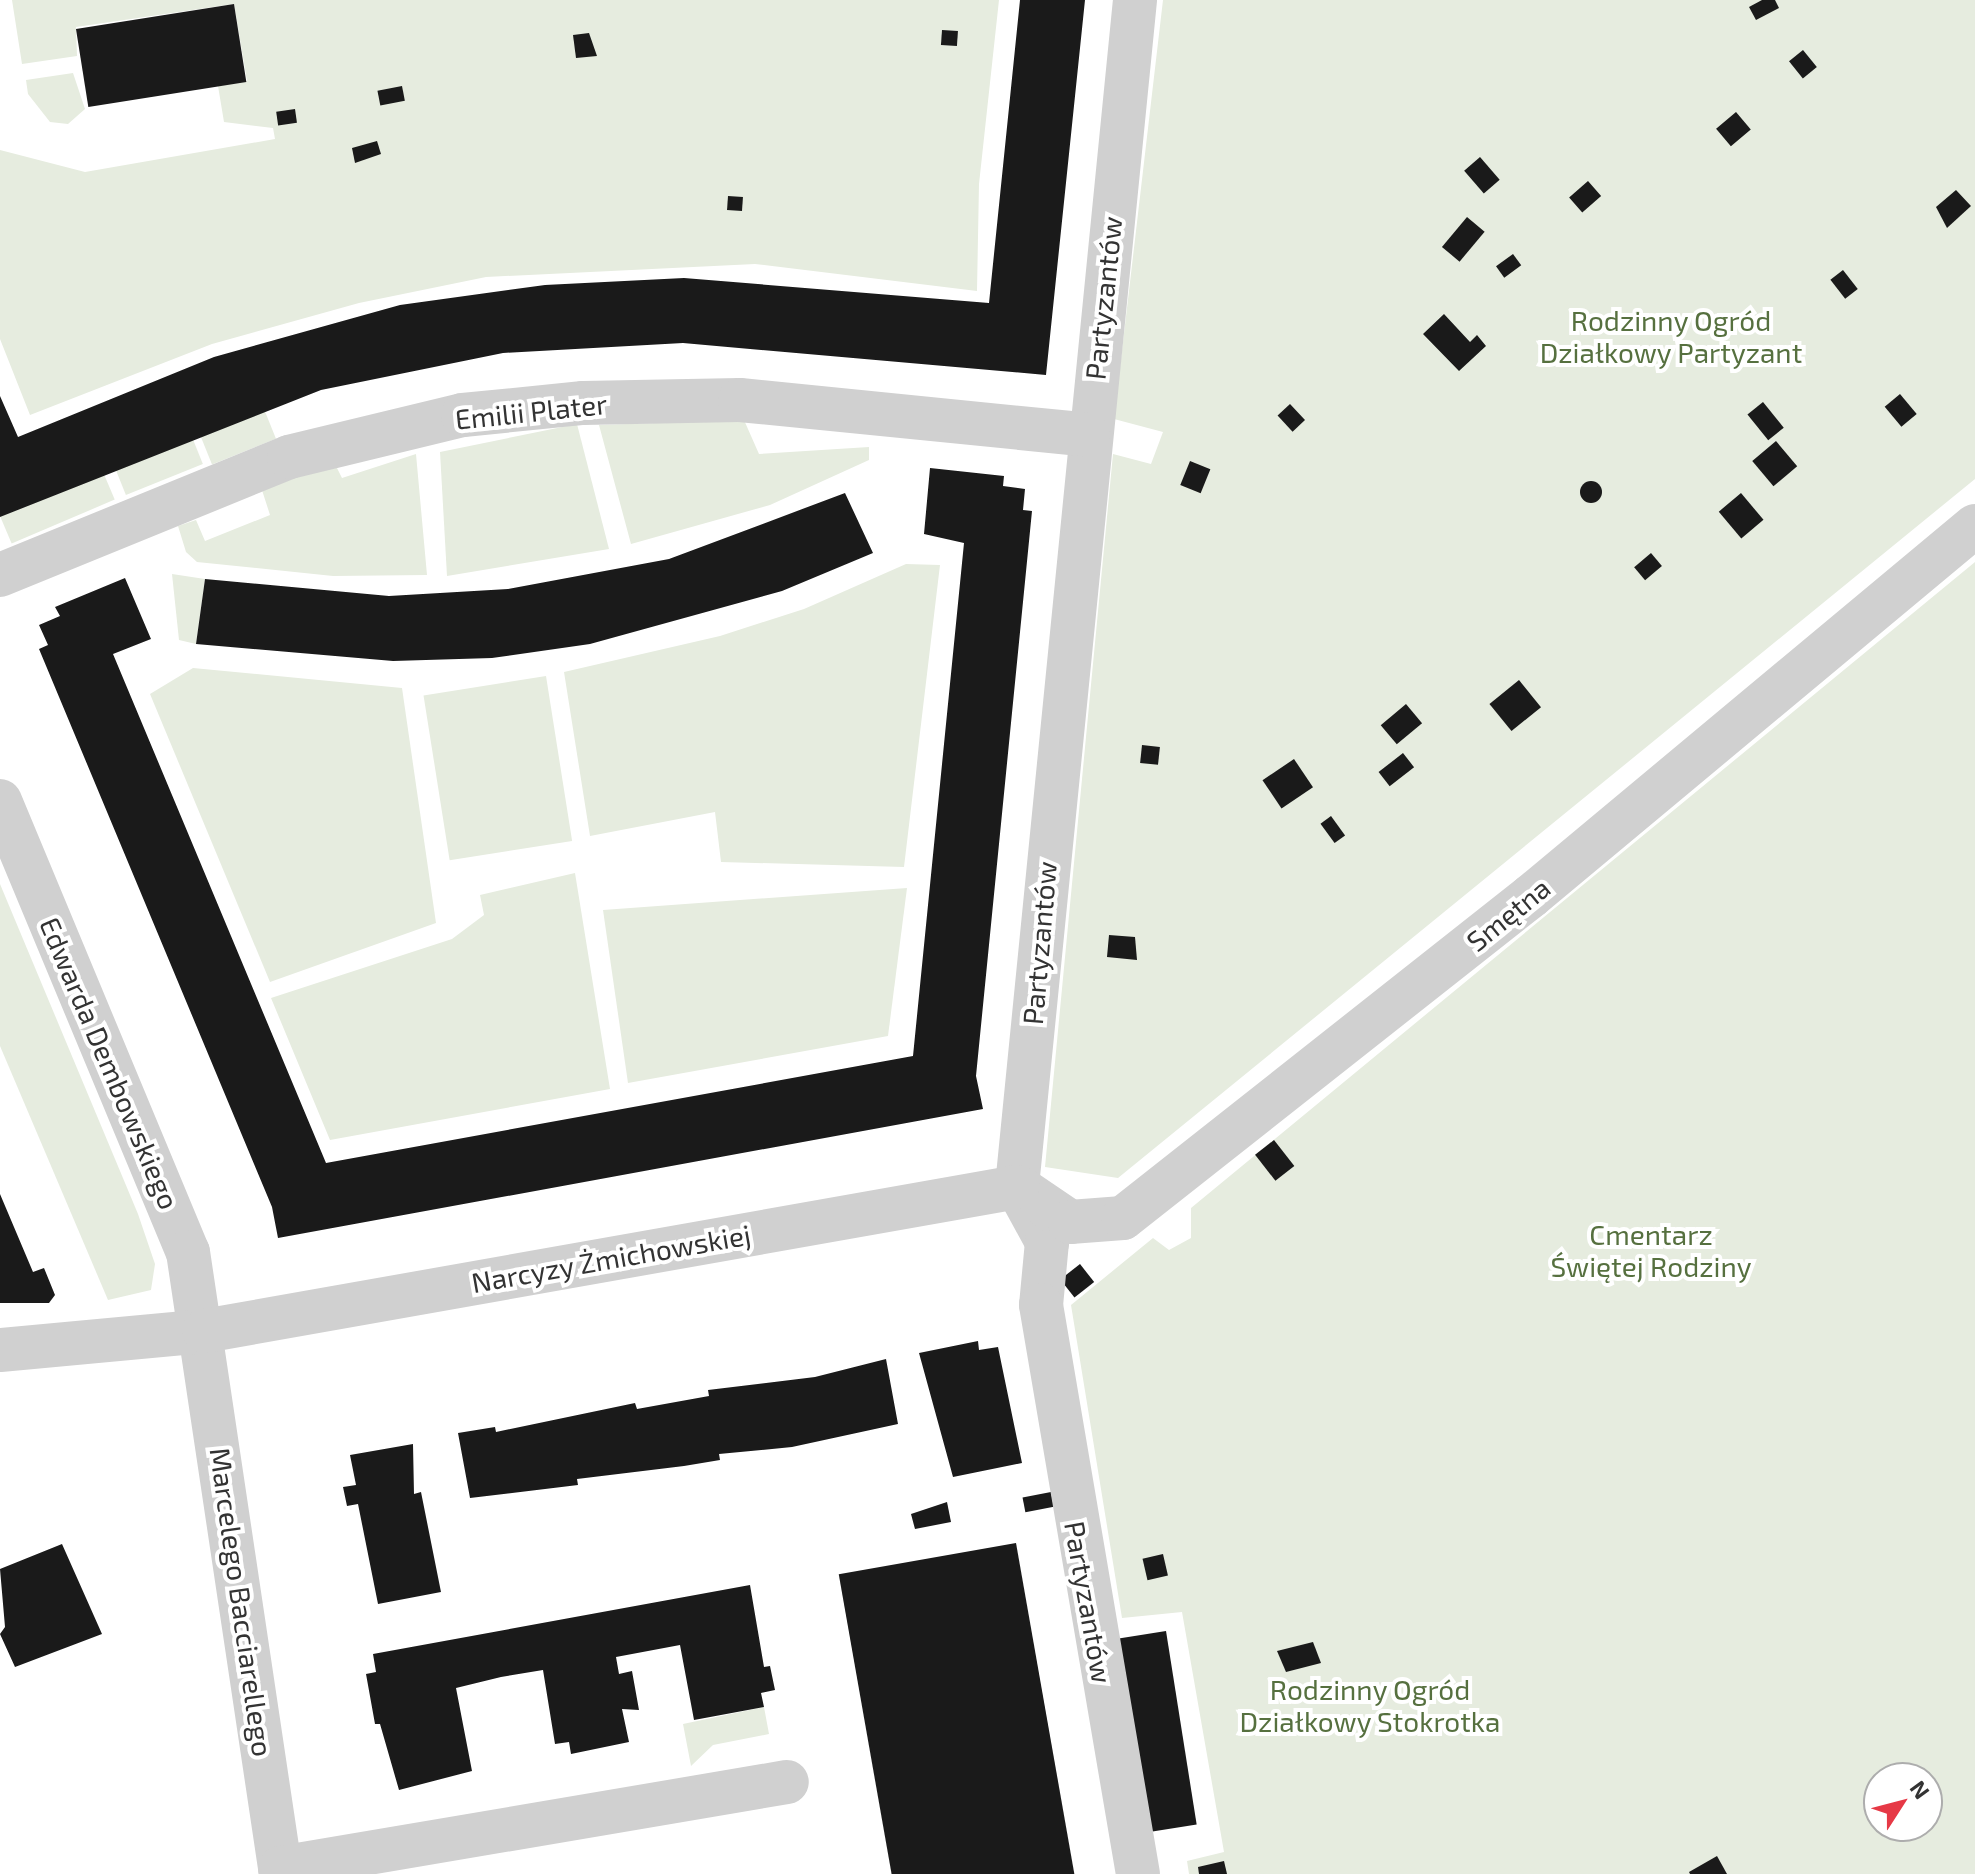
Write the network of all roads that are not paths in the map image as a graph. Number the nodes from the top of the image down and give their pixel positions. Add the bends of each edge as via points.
1 (1135, 0) edge
2 (1088, 435) junction
3 (1975, 526) edge
4 (0, 575) edge
5 (0, 801) edge
6 (1017, 1187) junction
7 (204, 1331) junction
8 (0, 1350) edge
9 (787, 1782) dead end
10 (281, 1871) edge
11 (1138, 1874) edge

1 - 2 street, Partyzantów
2 - 4 street, Emilii Plater via 740,400 583,403 463,415 289,457
2 - 6 street, Partyzantów
3 - 6 street, Smętna via 1531,896 1123,1218 1070,1222
5 - 7 street, Edwarda Dembowskiego via 177,1222
6 - 7 street, Narcyzy Żmichowskiej
6 - 11 street, Partyzantów via 1047,1242 1041,1305
7 - 8 street, Narcyzy Żmichowskiej
7 - 10 street, Marcelego Bacciarellego
9 - 10 street

